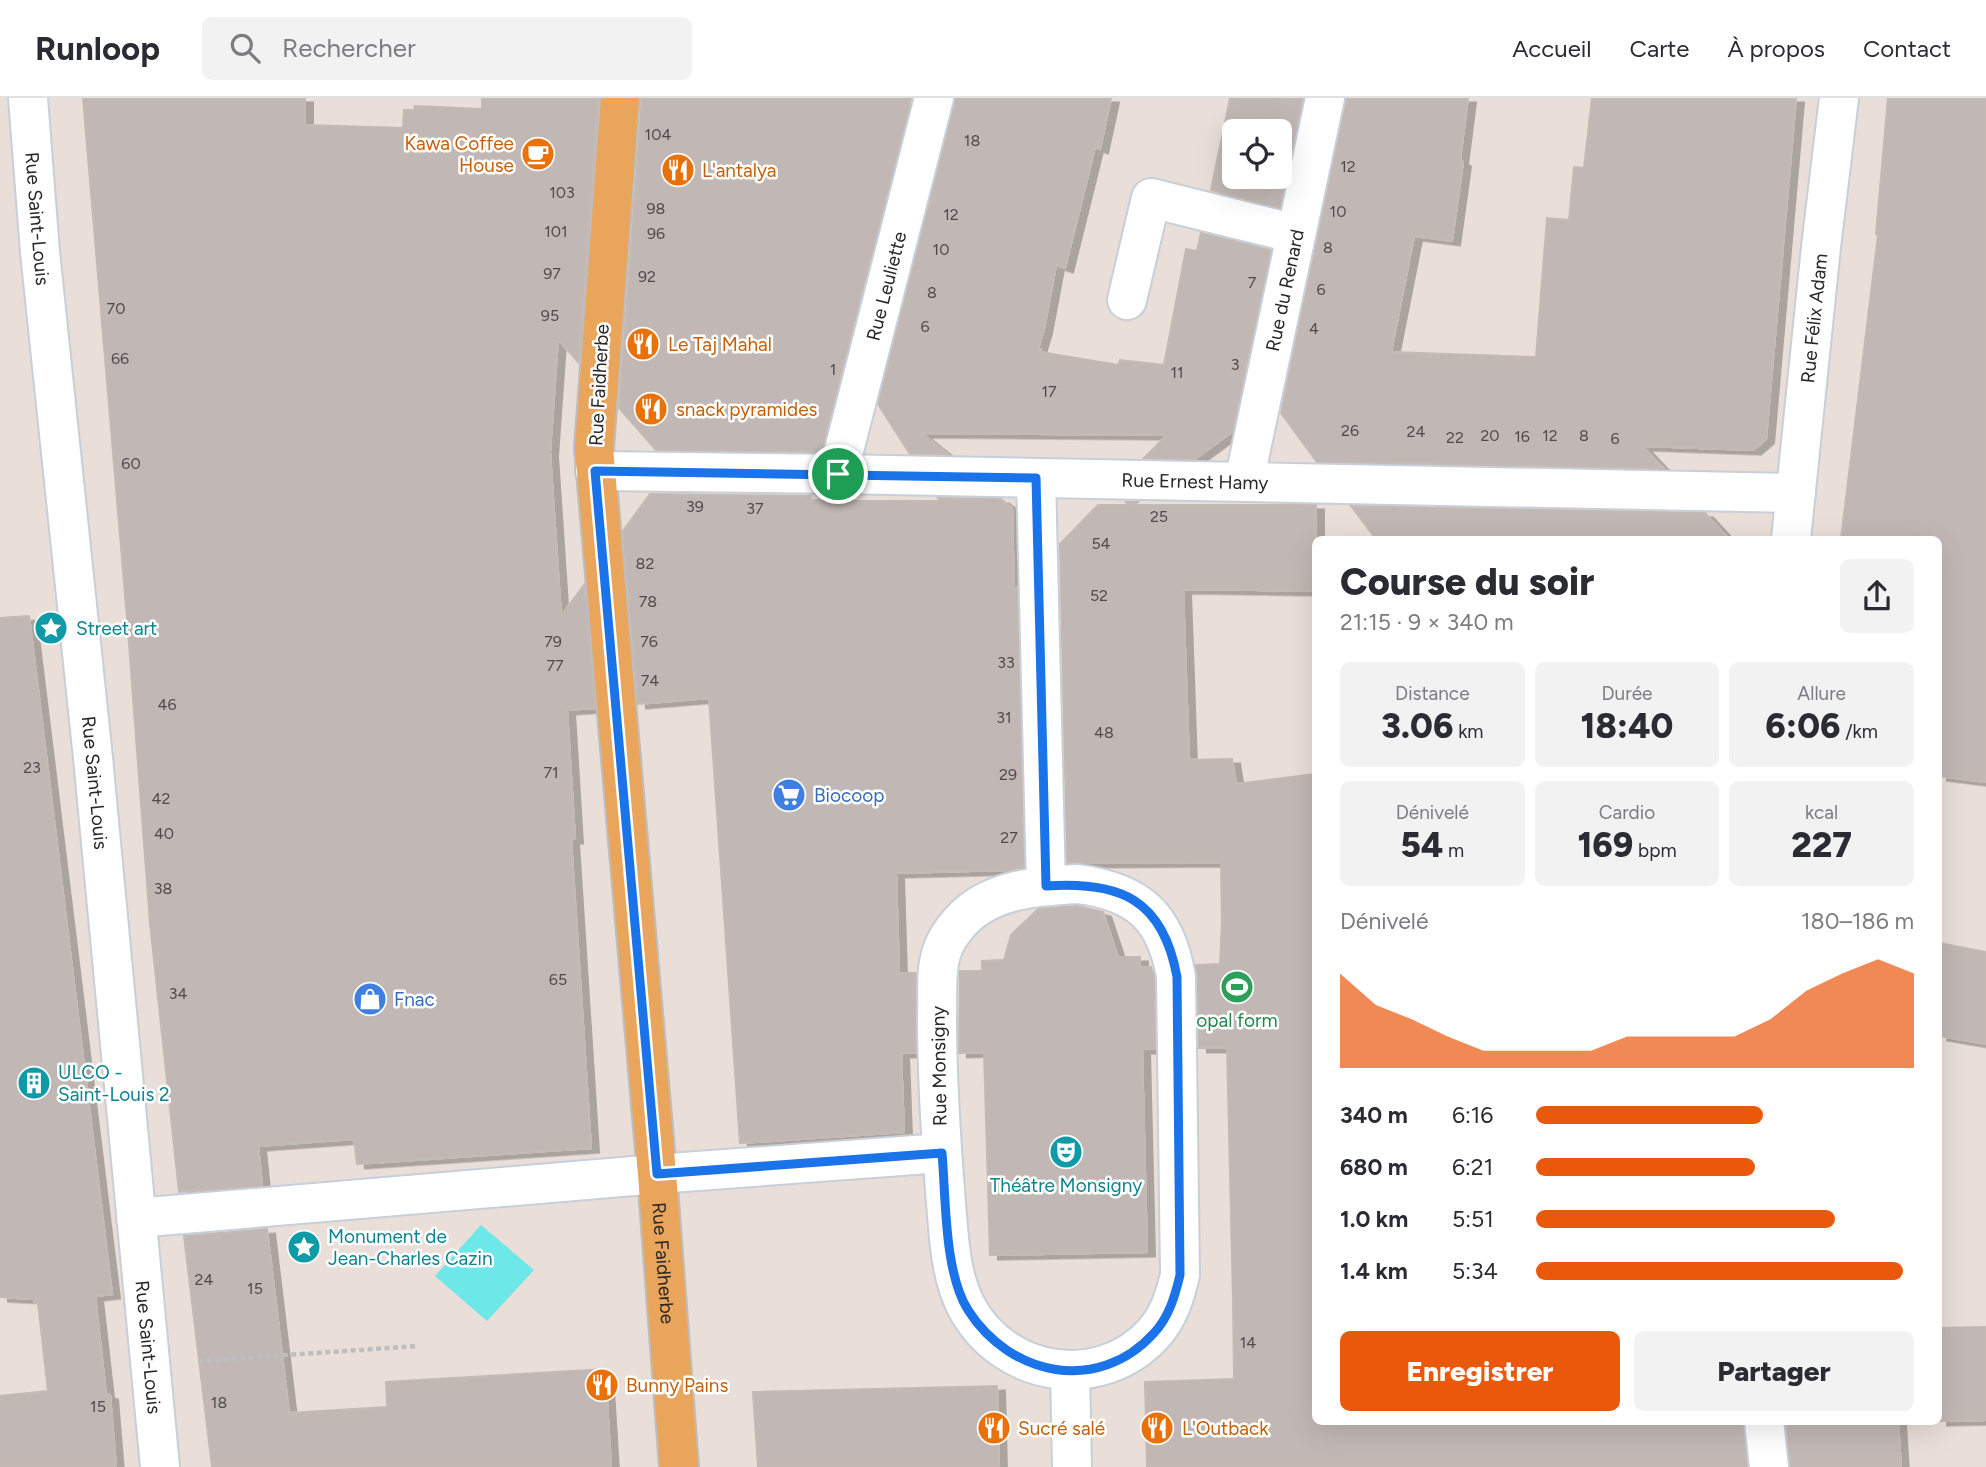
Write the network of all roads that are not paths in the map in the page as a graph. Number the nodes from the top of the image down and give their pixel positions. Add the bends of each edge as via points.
1 (28, 98) edge
2 (620, 98) edge
3 (934, 98) edge
4 (1325, 98) edge
5 (1839, 98) edge
6 (1296, 234) junction
7 (1127, 300) dead end
8 (595, 471) junction
9 (838, 474) junction
10 (1036, 478) junction
11 (1244, 482) junction
12 (1796, 493) junction
13 (1791, 536) edge
14 (1046, 886) junction
15 (942, 1153) junction
16 (657, 1174) junction
17 (136, 1218) junction
18 (1070, 1372) junction
19 (1764, 1425) edge
20 (160, 1467) edge
21 (679, 1467) edge
22 (1072, 1467) edge
23 (1769, 1467) edge

1 - 17 street, Rue Saint-Louis
2 - 8 main road, Rue Faidherbe via 594,423
3 - 9 street, Rue Leuliette
4 - 6 street, Rue du Renard
5 - 12 street, Rue Félix Adam
6 - 7 street via 1151,198
6 - 11 street, Rue du Renard
8 - 9 street, Rue Ernest Hamy
8 - 16 main road, Rue Faidherbe
9 - 10 street, Rue Ernest Hamy
10 - 11 street, Rue Ernest Hamy
10 - 14 street
11 - 12 street, Rue Ernest Hamy
12 - 13 street, Rue Félix Adam
14 - 15 street, Rue Monsigny via 1011,892 971,911 941,953 937,1045
14 - 18 street, Rue Monsigny via 1099,887 1139,903 1164,934 1177,977 1180,1275 1173,1304 1154,1333 1128,1354
15 - 16 street
15 - 18 street, Rue Monsigny via 951,1258 967,1308 982,1329 1020,1359
16 - 17 street
16 - 21 main road, Rue Faidherbe
17 - 20 street, Rue Saint-Louis
18 - 22 street
19 - 23 street

